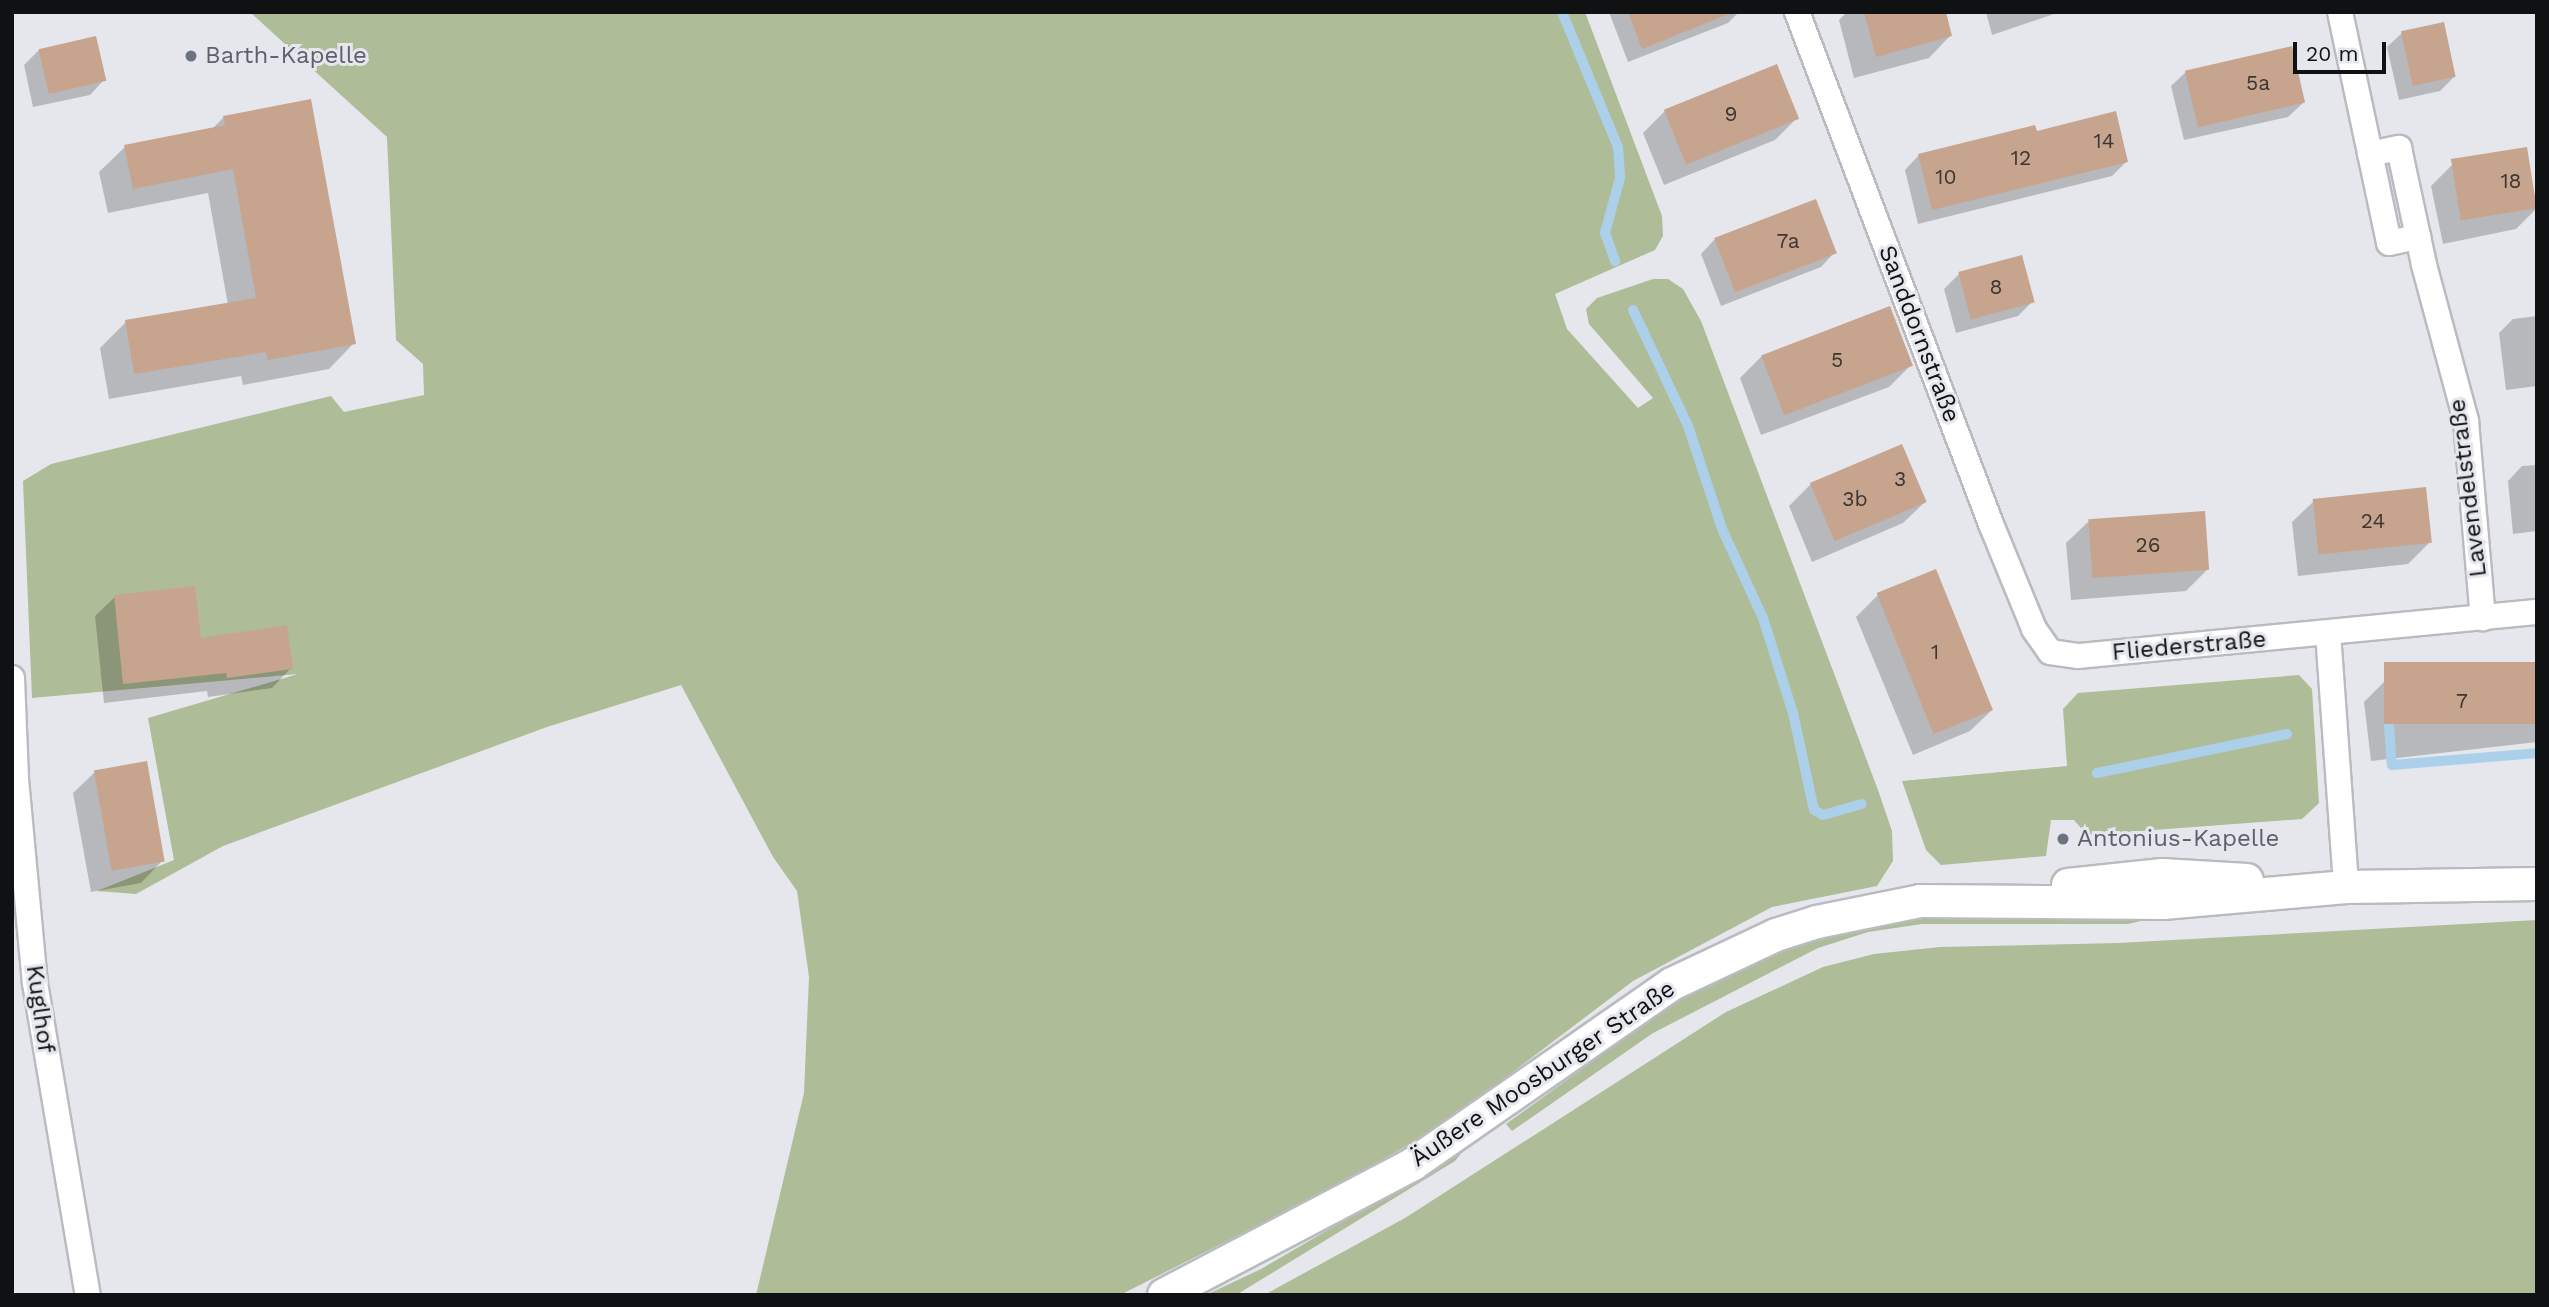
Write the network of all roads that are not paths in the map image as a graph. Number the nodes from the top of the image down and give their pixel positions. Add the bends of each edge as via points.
1 (1797, 12) edge
2 (2340, 12) edge
3 (2537, 612) edge
4 (2483, 618) junction
5 (2328, 633) junction
6 (2050, 652) joint
7 (12, 678) edge
8 (2537, 884) edge
9 (2346, 887) junction
10 (88, 1295) edge
11 (1164, 1295) edge

1 - 6 street, Sanddornstraße via 1991,524 2034,629
2 - 4 street, Lavendelstraße via 2389,243 2418,237 2466,421
3 - 4 street, Fliederstraße
4 - 5 street, Fliederstraße
5 - 6 street, Fliederstraße via 2079,656
5 - 9 street
7 - 10 street, Kuglhof via 16,779 35,983
8 - 9 street, Äußere Moosburger Straße
9 - 11 street, Äußere Moosburger Straße via 2163,903 1940,900 1817,922 1776,935 1672,984 1413,1164

